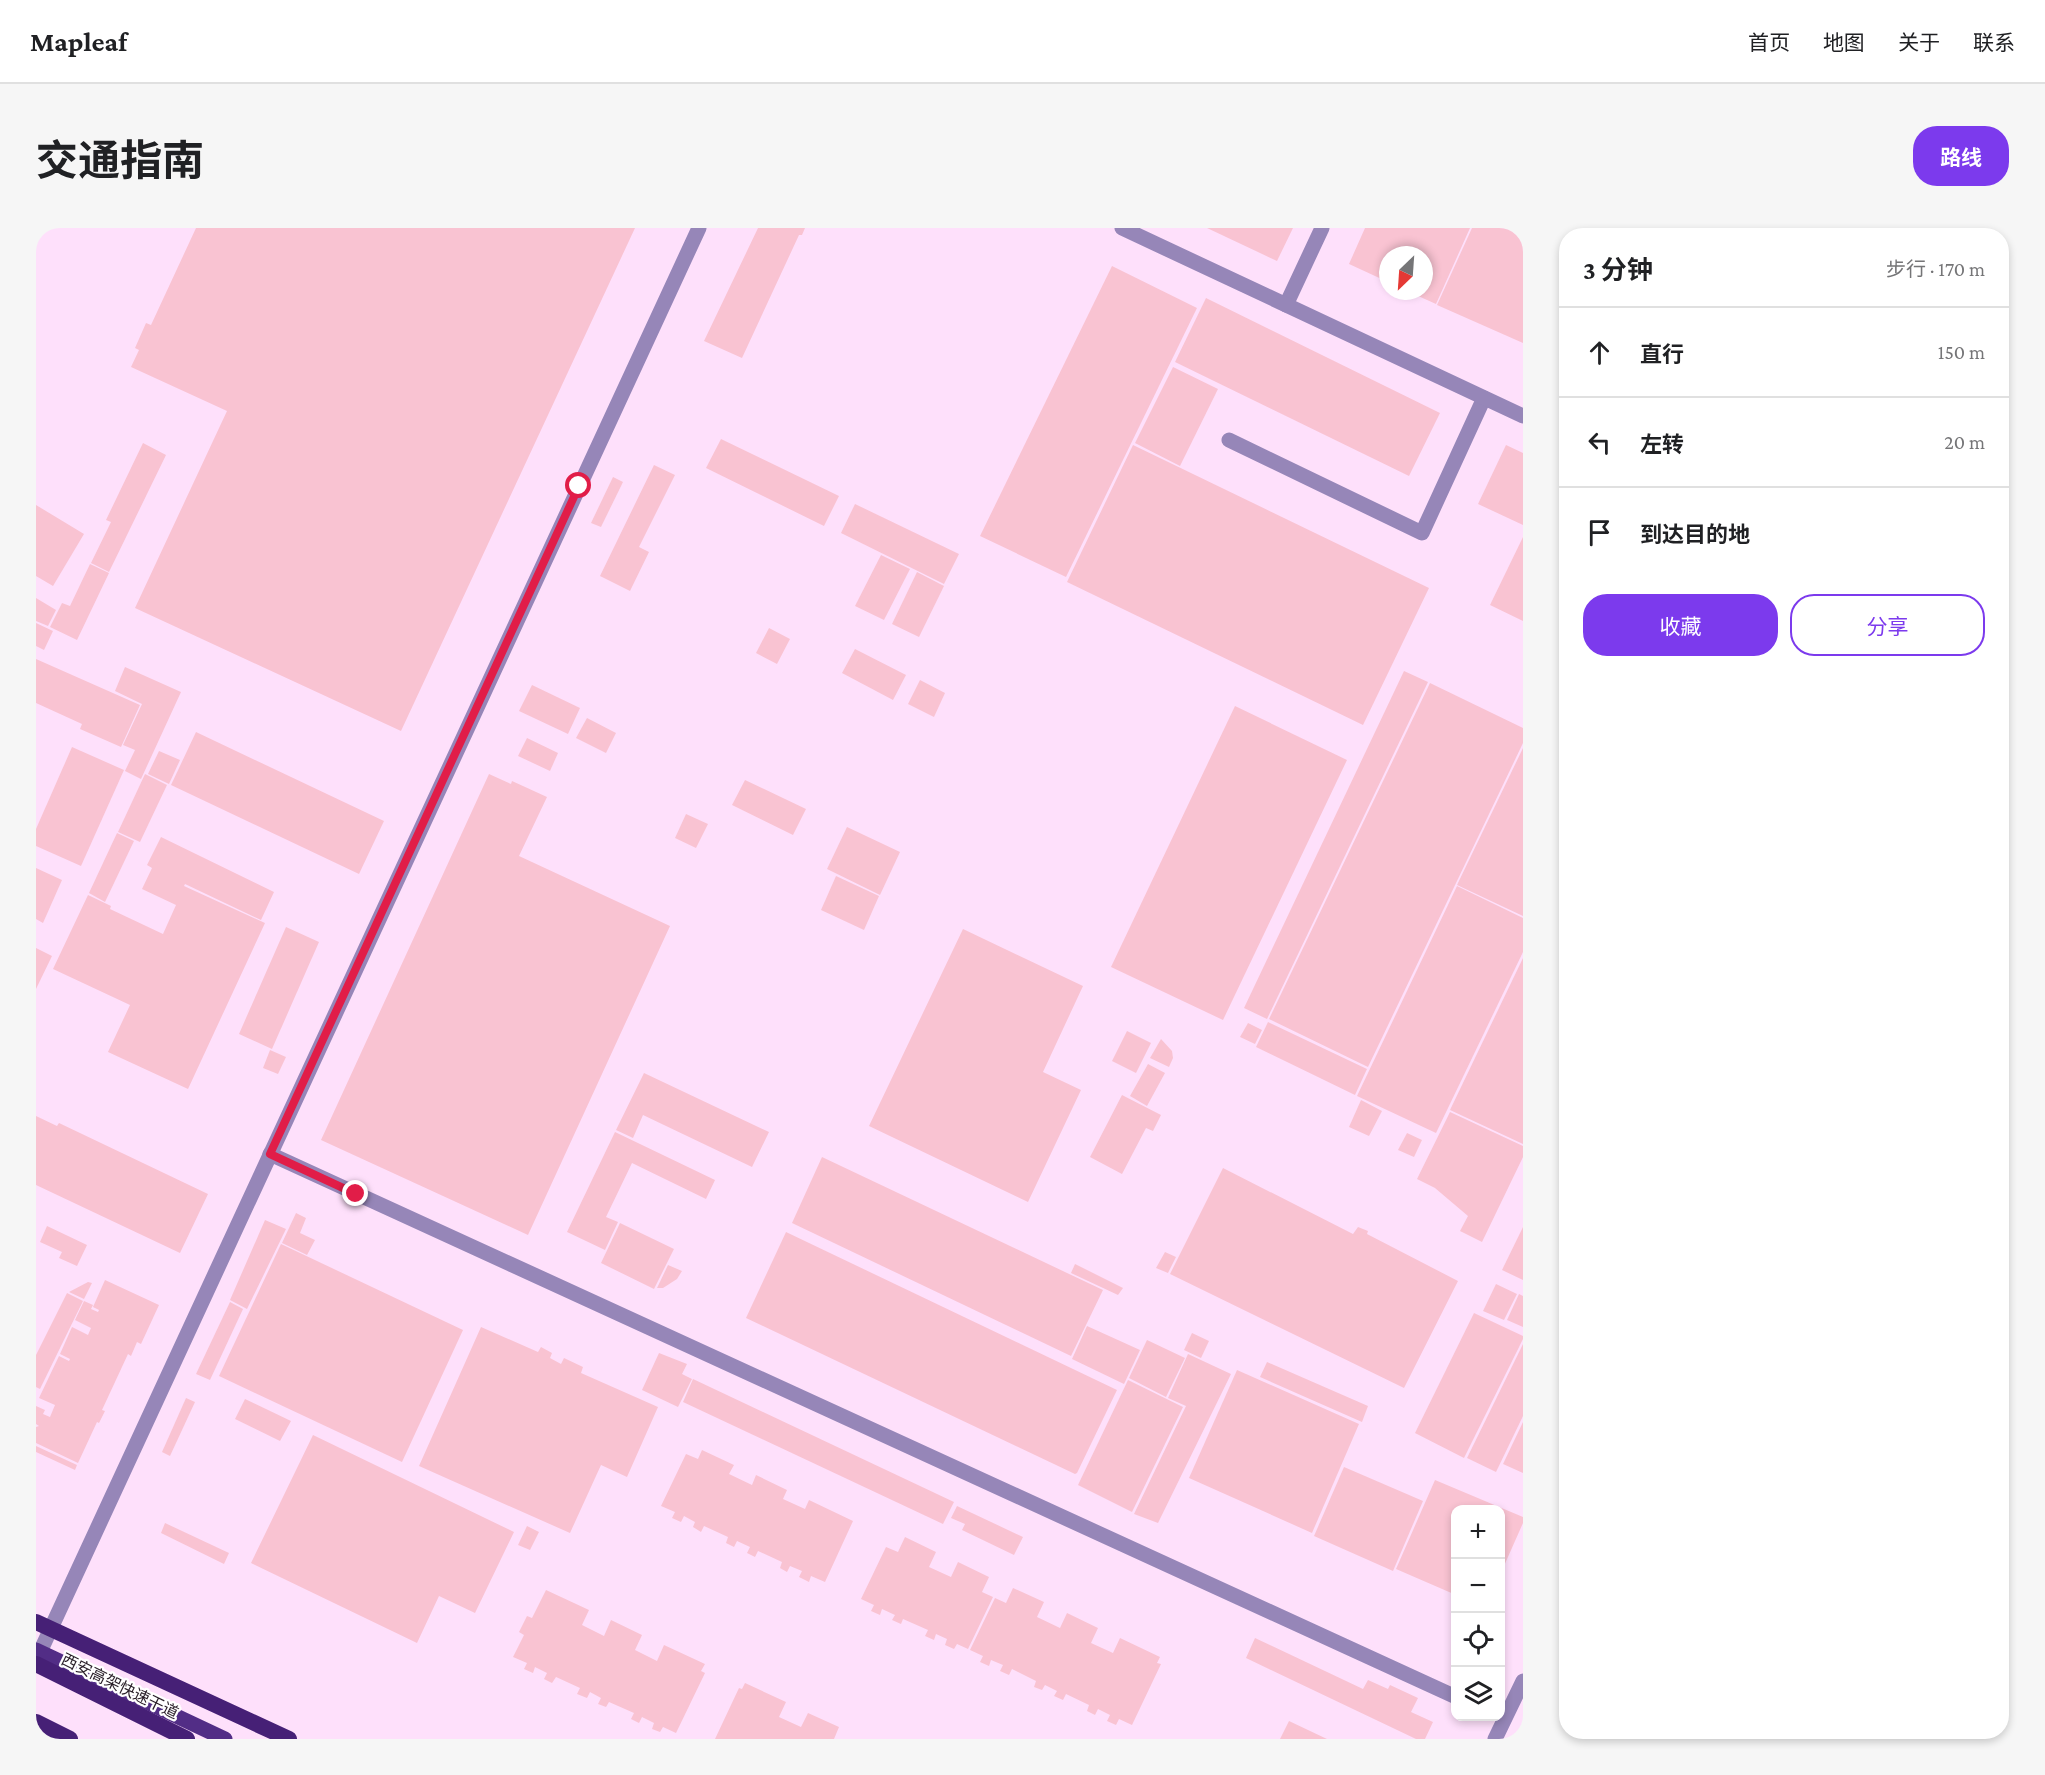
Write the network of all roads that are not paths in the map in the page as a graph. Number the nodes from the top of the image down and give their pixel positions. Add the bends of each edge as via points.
1 (699, 228) edge
2 (1122, 228) edge
3 (1322, 228) edge
4 (1286, 305) junction
5 (1484, 398) junction
6 (1523, 416) edge
7 (1229, 440) dead end
8 (270, 1154) junction
9 (36, 1622) edge
10 (37, 1655) edge
11 (1523, 1681) edge
12 (1451, 1695) edge
13 (36, 1722) edge
14 (70, 1739) edge
15 (187, 1739) edge
16 (225, 1739) edge
17 (289, 1739) edge
18 (1495, 1739) edge

1 - 8 street
2 - 4 street
3 - 4 street
4 - 5 street
5 - 6 street
5 - 7 street via 1422,533
8 - 10 street
8 - 12 street
9 - 17 highway, bridge
10 - 15 highway, 西安高架快速干道
10 - 16 main road
11 - 18 street
13 - 14 highway

